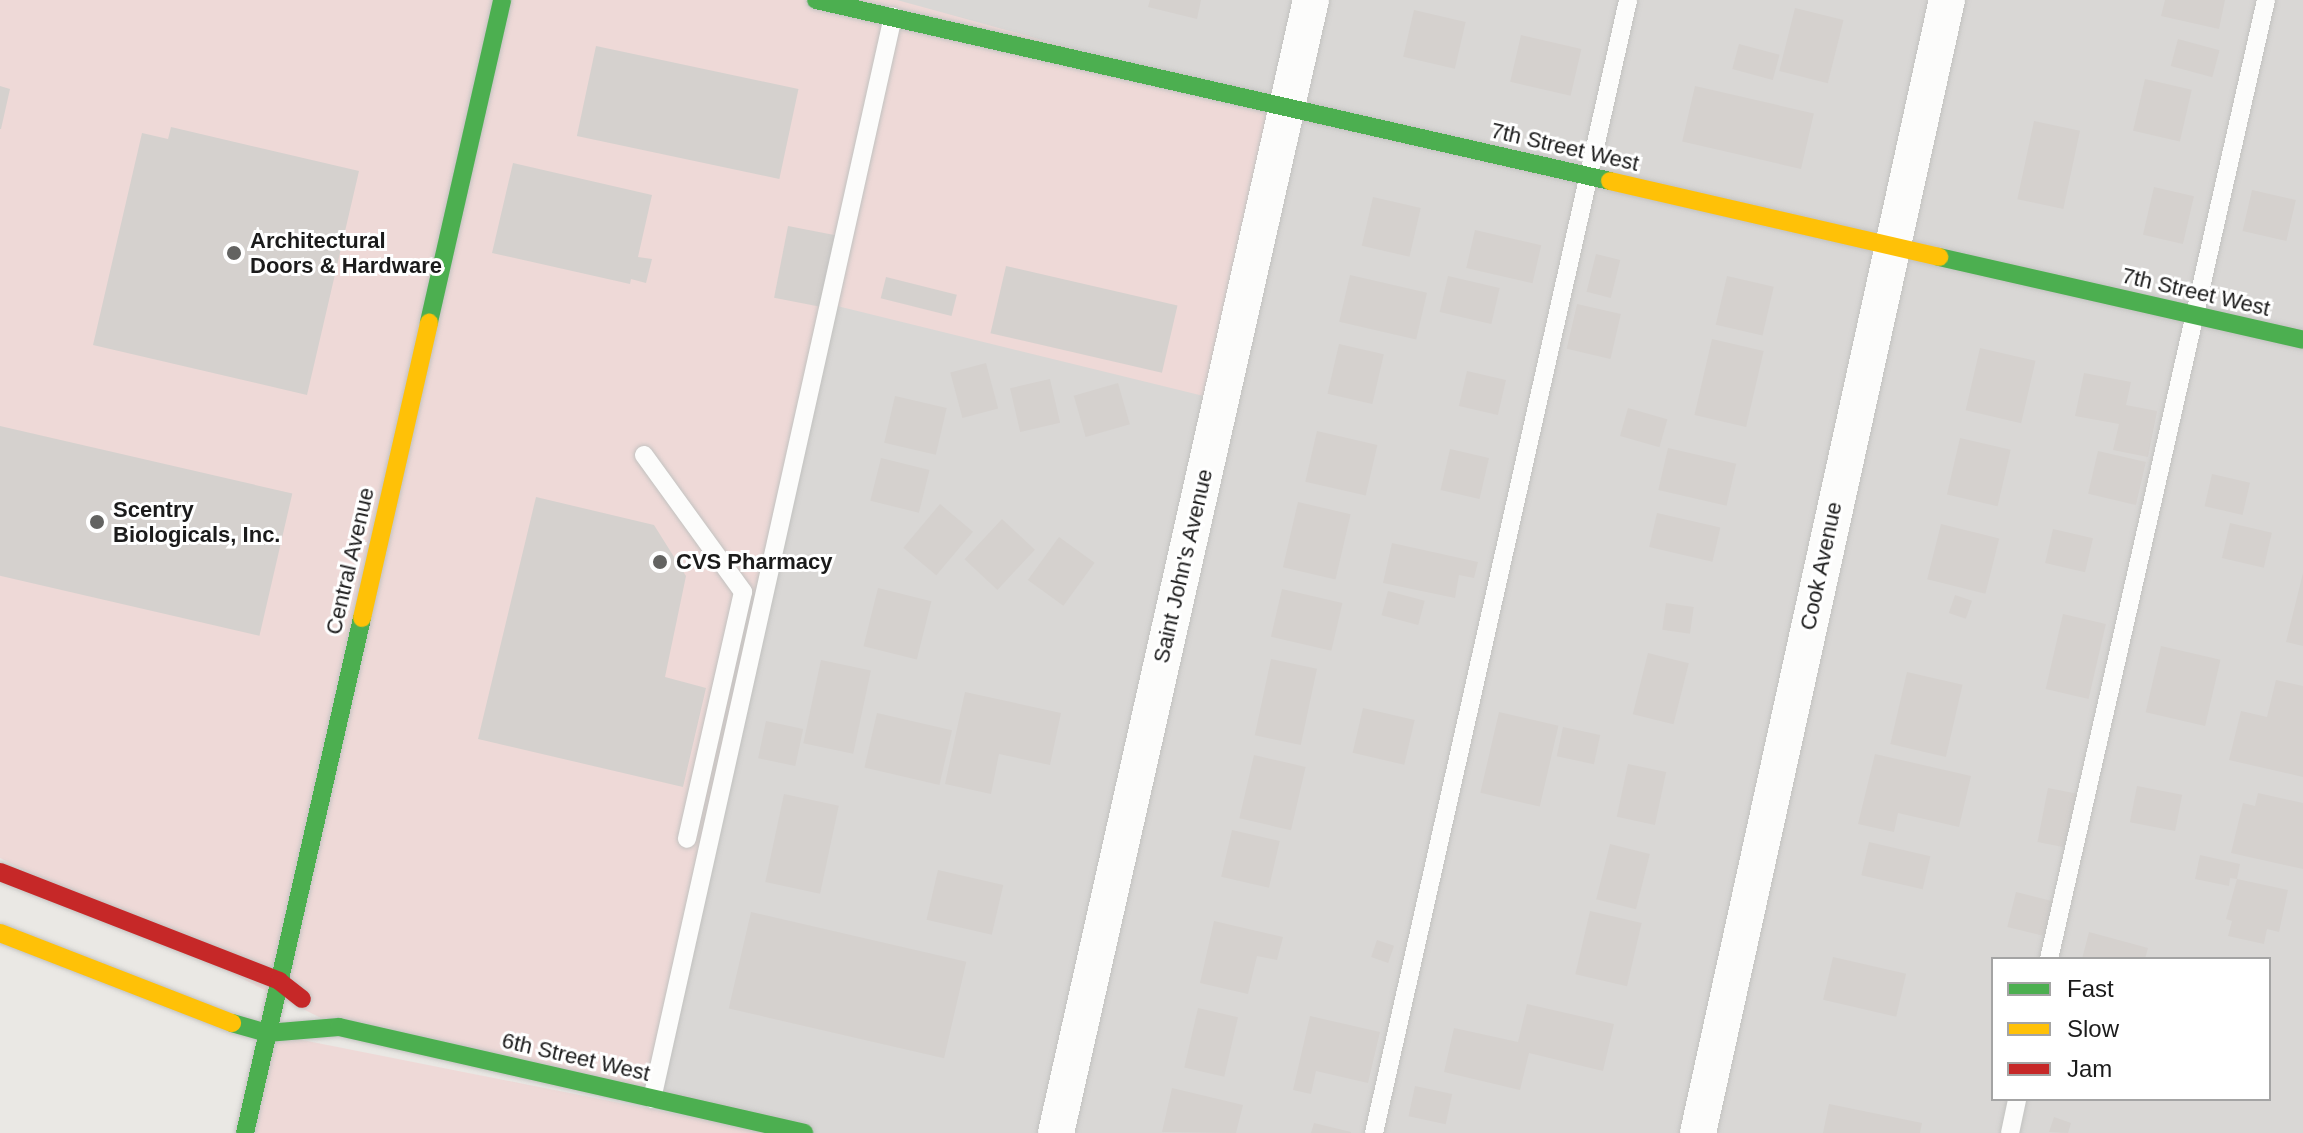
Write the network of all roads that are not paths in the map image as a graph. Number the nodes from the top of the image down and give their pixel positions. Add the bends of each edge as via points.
1 (502, 0) edge
2 (816, 0) edge
3 (1311, 0) edge
4 (1628, 0) edge
5 (1947, 0) edge
6 (2266, 0) edge
7 (895, 8) edge
8 (1287, 107) junction
9 (1588, 178) junction
10 (1891, 246) junction
11 (2195, 317) junction
12 (2303, 340) edge
13 (644, 455) dead end
14 (687, 839) dead end
15 (0, 872) edge
16 (0, 933) edge
17 (2049, 957) edge
18 (279, 981) junction
19 (339, 1027) junction
20 (267, 1033) junction
21 (652, 1099) junction
22 (2017, 1101) edge
23 (245, 1133) edge
24 (804, 1133) edge
25 (1056, 1133) edge
26 (1374, 1133) edge
27 (1698, 1133) edge
28 (2010, 1133) edge

1 - 18 street, Central Avenue
2 - 7 street, 7th Street West
3 - 8 street, Saint John's Avenue
4 - 9 lane
5 - 10 street, Cook Avenue
6 - 11 lane
7 - 8 street, 7th Street West
7 - 21 lane
8 - 9 street, 7th Street West
8 - 25 street, Saint John's Avenue
9 - 10 street, 7th Street West
9 - 26 lane
10 - 11 street, 7th Street West
10 - 27 street, Cook Avenue
11 - 12 street, 7th Street West
11 - 17 lane
13 - 14 lane via 743,592
15 - 18 street, 6th Street West
16 - 20 street, 6th Street West via 199,1013
18 - 19 street, 6th Street West
18 - 20 street, Central Avenue
19 - 20 street, 6th Street West
19 - 21 street, 6th Street West
20 - 23 street, Central Avenue
21 - 24 street, 6th Street West
22 - 28 lane

